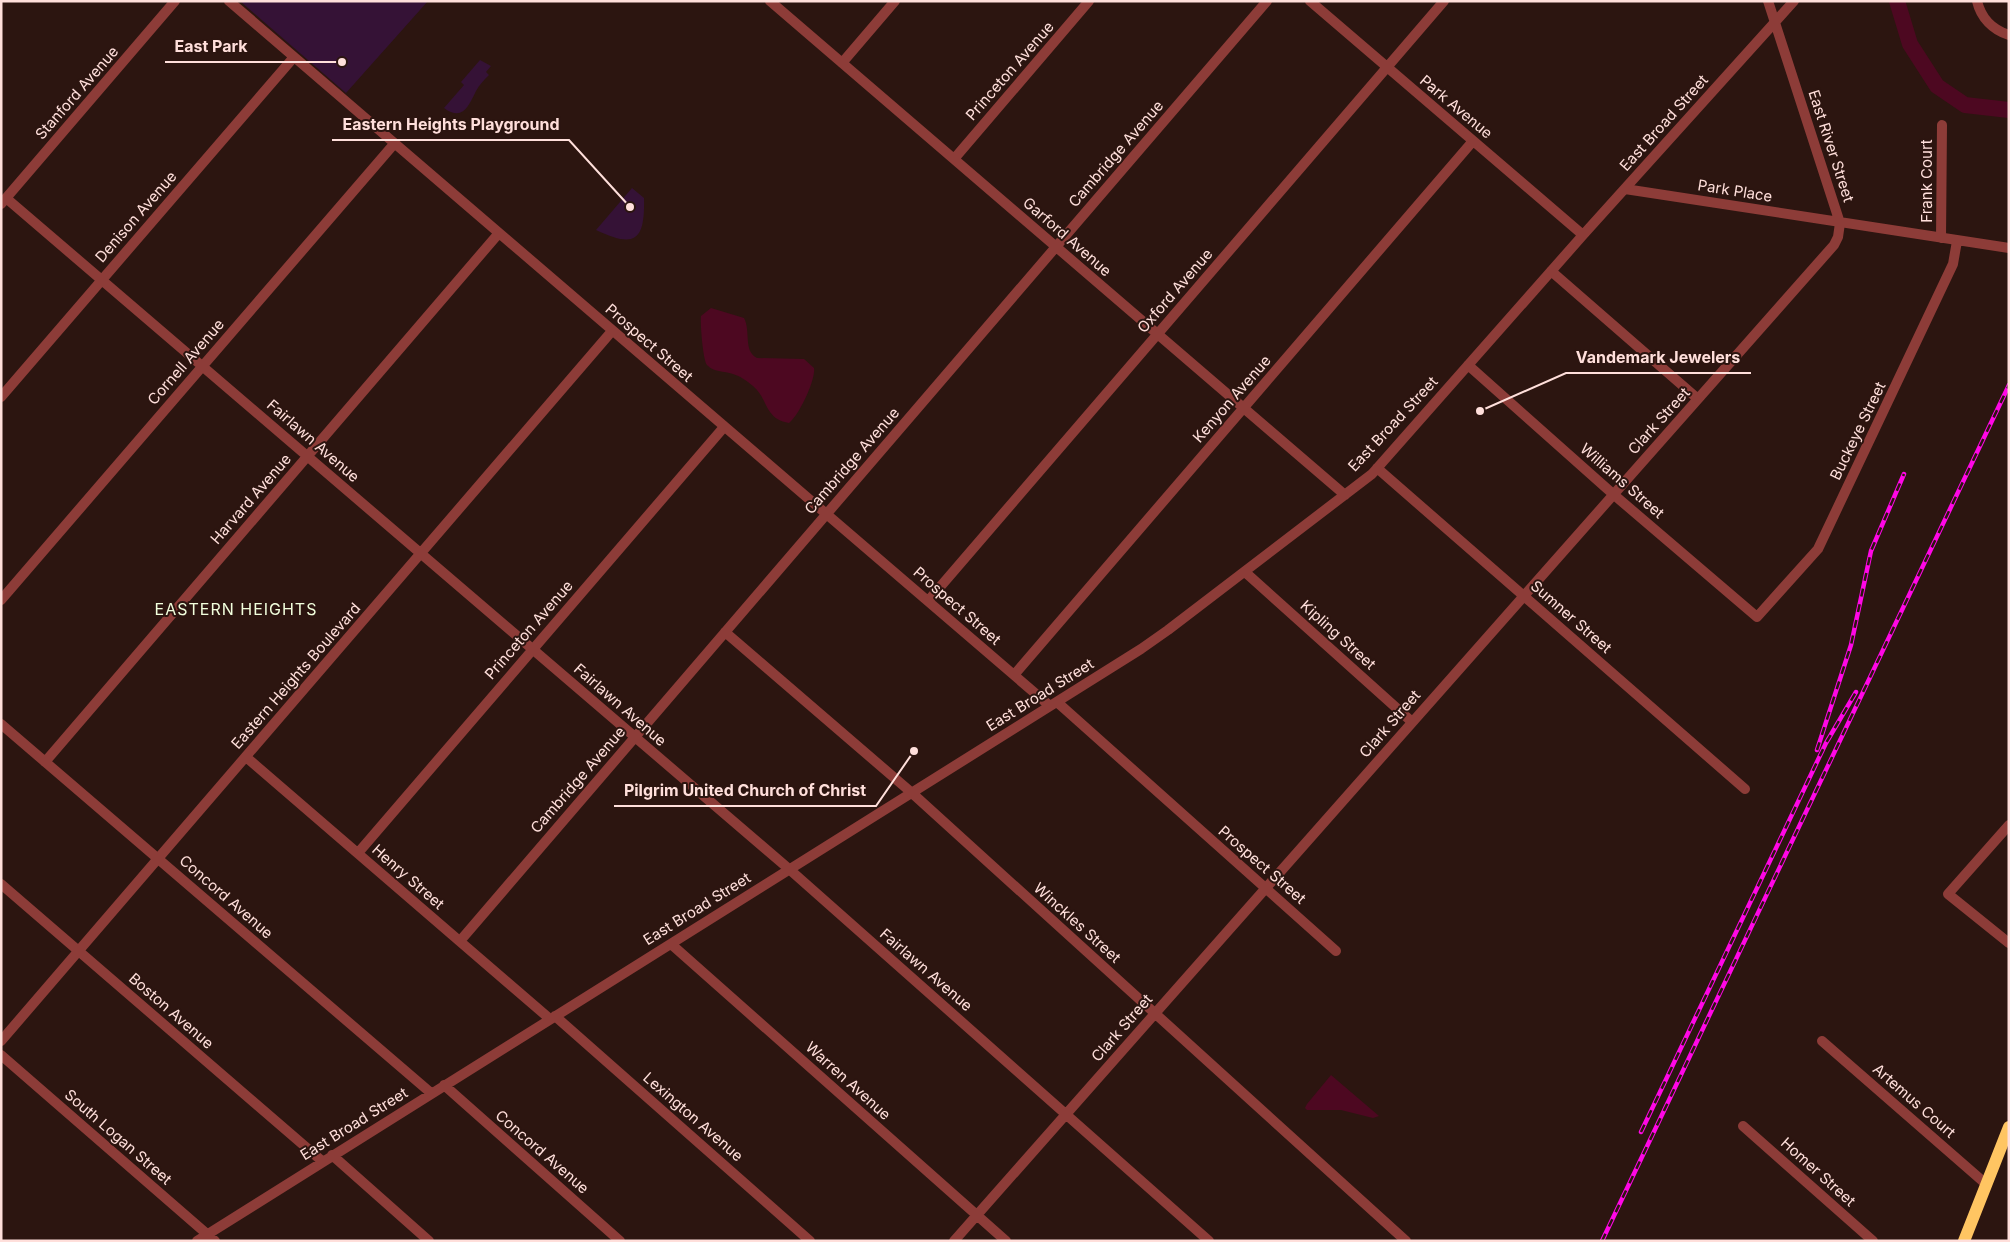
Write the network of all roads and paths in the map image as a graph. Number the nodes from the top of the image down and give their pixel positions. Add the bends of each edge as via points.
1 (175, 1) edge
2 (229, 1) edge
3 (770, 1) edge
4 (895, 1) edge
5 (1089, 1) edge
6 (1267, 1) edge
7 (1310, 1) edge
8 (1444, 1) edge
9 (1768, 1) edge
10 (1794, 1) edge
11 (1977, 1) edge
12 (1775, 22) junction
13 (2009, 35) edge
14 (294, 58) junction
15 (842, 63) junction
16 (1387, 68) junction
17 (1942, 125) dead end
18 (1473, 142) junction
19 (394, 144) junction
20 (954, 159) junction
21 (1624, 188) junction
22 (4, 201) edge
23 (1840, 223) junction
24 (499, 233) junction
25 (1583, 234) junction
26 (1941, 238) junction
27 (1957, 240) junction
28 (1056, 247) junction
29 (2009, 248) edge
30 (1551, 270) junction
31 (102, 280) junction
32 (612, 331) junction
33 (1158, 334) junction
34 (1468, 365) junction
35 (202, 366) junction
36 (1, 397) edge
37 (1698, 399) junction
38 (1244, 408) junction
39 (724, 427) junction
40 (308, 456) junction
41 (1377, 468) junction
42 (1613, 494) junction
43 (1345, 495) junction
44 (826, 514) junction
45 (421, 553) junction
46 (1245, 572) junction
47 (1523, 596) junction
48 (1, 600) edge
49 (928, 601) junction
50 (1757, 617) joint
51 (725, 632) junction
52 (533, 649) junction
53 (1014, 675) junction
54 (1053, 704) junction
55 (1411, 721) junction
56 (1, 724) edge
57 (635, 737) junction
58 (246, 757) junction
59 (45, 762) junction
60 (1745, 789) dead end
61 (912, 793) junction
62 (2009, 825) edge
63 (358, 853) junction
64 (159, 859) junction
65 (789, 869) junction
66 (1, 884) edge
67 (1265, 888) junction
68 (460, 941) junction
69 (2009, 943) edge
70 (671, 944) junction
71 (79, 951) junction
72 (1336, 951) dead end
73 (1155, 1013) junction
74 (553, 1017) junction
75 (1, 1041) edge
76 (1822, 1041) dead end
77 (1, 1055) edge
78 (444, 1085) junction
79 (431, 1093) junction
80 (1066, 1114) junction
81 (1743, 1126) dead end
82 (2009, 1127) edge
83 (332, 1155) junction
84 (322, 1161) junction
85 (1986, 1184) junction
86 (977, 1215) junction
87 (211, 1238) edge
88 (197, 1241) edge
89 (429, 1241) edge
90 (620, 1241) edge
91 (810, 1241) edge
92 (954, 1241) edge
93 (1006, 1241) edge
94 (1209, 1241) edge
95 (1406, 1241) edge
96 (1873, 1241) edge
97 (1964, 1241) edge

1 - 22 street, Stanford Avenue
2 - 14 street, Prospect Street
3 - 15 street, Garford Avenue
4 - 15 street
5 - 20 street, Princeton Avenue
6 - 28 street, Cambridge Avenue
7 - 16 street, Park Avenue
8 - 16 street, Oxford Avenue
9 - 12 street, East River Street
10 - 12 street, East Broad Street
11 - 13 street via 1988,22
12 - 21 street, East Broad Street
12 - 23 street, East River Street
14 - 19 street, Prospect Street
14 - 31 street, Denison Avenue
15 - 20 street, Garford Avenue
16 - 18 street, Park Avenue
16 - 33 street, Oxford Avenue
17 - 26 street, Frank Court
18 - 25 street, Park Avenue
18 - 38 street, Kenyon Avenue
19 - 24 street, Prospect Street
19 - 35 street, Cornell Avenue
20 - 28 street, Garford Avenue
21 - 23 street, Park Place
21 - 25 street, East Broad Street
22 - 31 street, Fairlawn Avenue
23 - 26 street, East River Street
23 - 37 street, Clark Street via 1838,237 1828,253
24 - 32 street, Prospect Street
24 - 40 street, Harvard Avenue
25 - 30 street, East Broad Street
26 - 27 street, East River Street
27 - 29 street, East River Street
27 - 50 street, Buckeye Street via 1954,264 1818,549
28 - 33 street, Garford Avenue
28 - 44 street, Cambridge Avenue
30 - 34 street, East Broad Street
30 - 37 street
31 - 35 street, Fairlawn Avenue
31 - 36 street, Denison Avenue
32 - 39 street, Prospect Street
32 - 45 street, Eastern Heights Boulevard
33 - 38 street, Garford Avenue
33 - 49 street, Oxford Avenue
34 - 41 street, East Broad Street
34 - 42 street, Williams Street
35 - 40 street, Fairlawn Avenue
35 - 48 street, Cornell Avenue
37 - 42 street, Clark Street
38 - 43 street, Garford Avenue
38 - 53 street, Kenyon Avenue
39 - 44 street, Prospect Street
39 - 52 street, Princeton Avenue
40 - 45 street, Fairlawn Avenue
40 - 59 street, Harvard Avenue
41 - 43 street, East Broad Street
41 - 47 street, Sumner Street
42 - 47 street, Clark Street
42 - 50 street, Williams Street
43 - 46 street, East Broad Street
44 - 49 street, Prospect Street
44 - 51 street, Cambridge Avenue
45 - 52 street, Fairlawn Avenue
45 - 58 street, Eastern Heights Boulevard
46 - 54 street, East Broad Street via 1168,630
46 - 55 street, Kipling Street
47 - 55 street, Clark Street
47 - 60 street, Sumner Street
49 - 53 street, Prospect Street
51 - 57 street, Cambridge Avenue
51 - 61 street, Winckles Street
52 - 57 street, Fairlawn Avenue
52 - 63 street, Princeton Avenue
53 - 54 street, Prospect Street
54 - 61 street, East Broad Street
54 - 67 street, Prospect Street
55 - 67 street, Clark Street
56 - 59 street, Concord Avenue
57 - 65 street, Fairlawn Avenue
57 - 68 street, Cambridge Avenue
58 - 63 street, Henry Street
58 - 64 street, Eastern Heights Boulevard
59 - 64 street, Concord Avenue
61 - 65 street, East Broad Street
61 - 73 street, Winckles Street
62 - 69 street via 1948,894
63 - 68 street, Henry Street
64 - 71 street, Eastern Heights Boulevard
64 - 79 street, Concord Avenue
65 - 70 street, East Broad Street
65 - 80 street, Fairlawn Avenue
66 - 71 street, Boston Avenue
67 - 72 street, Prospect Street
67 - 73 street, Clark Street
68 - 74 street, Henry Street
70 - 74 street, East Broad Street
70 - 86 street, Warren Avenue
71 - 75 street, Eastern Heights Boulevard
71 - 84 street, Boston Avenue
73 - 80 street, Clark Street
73 - 95 street, Winckles Street
74 - 78 street, East Broad Street
74 - 91 street, Lexington Avenue
76 - 85 street, Artemus Court
77 - 87 street, South Logan Street
78 - 79 street, East Broad Street
78 - 90 street, Concord Avenue
79 - 83 street, East Broad Street
80 - 86 street, Clark Street
80 - 94 street, Fairlawn Avenue
81 - 96 street, Homer Street
82 - 85 main road
83 - 84 street, East Broad Street
83 - 89 street
84 - 87 street, East Broad Street
85 - 97 main road
86 - 92 street, Clark Street
86 - 93 street, Warren Avenue
87 - 88 street, East Broad Street

